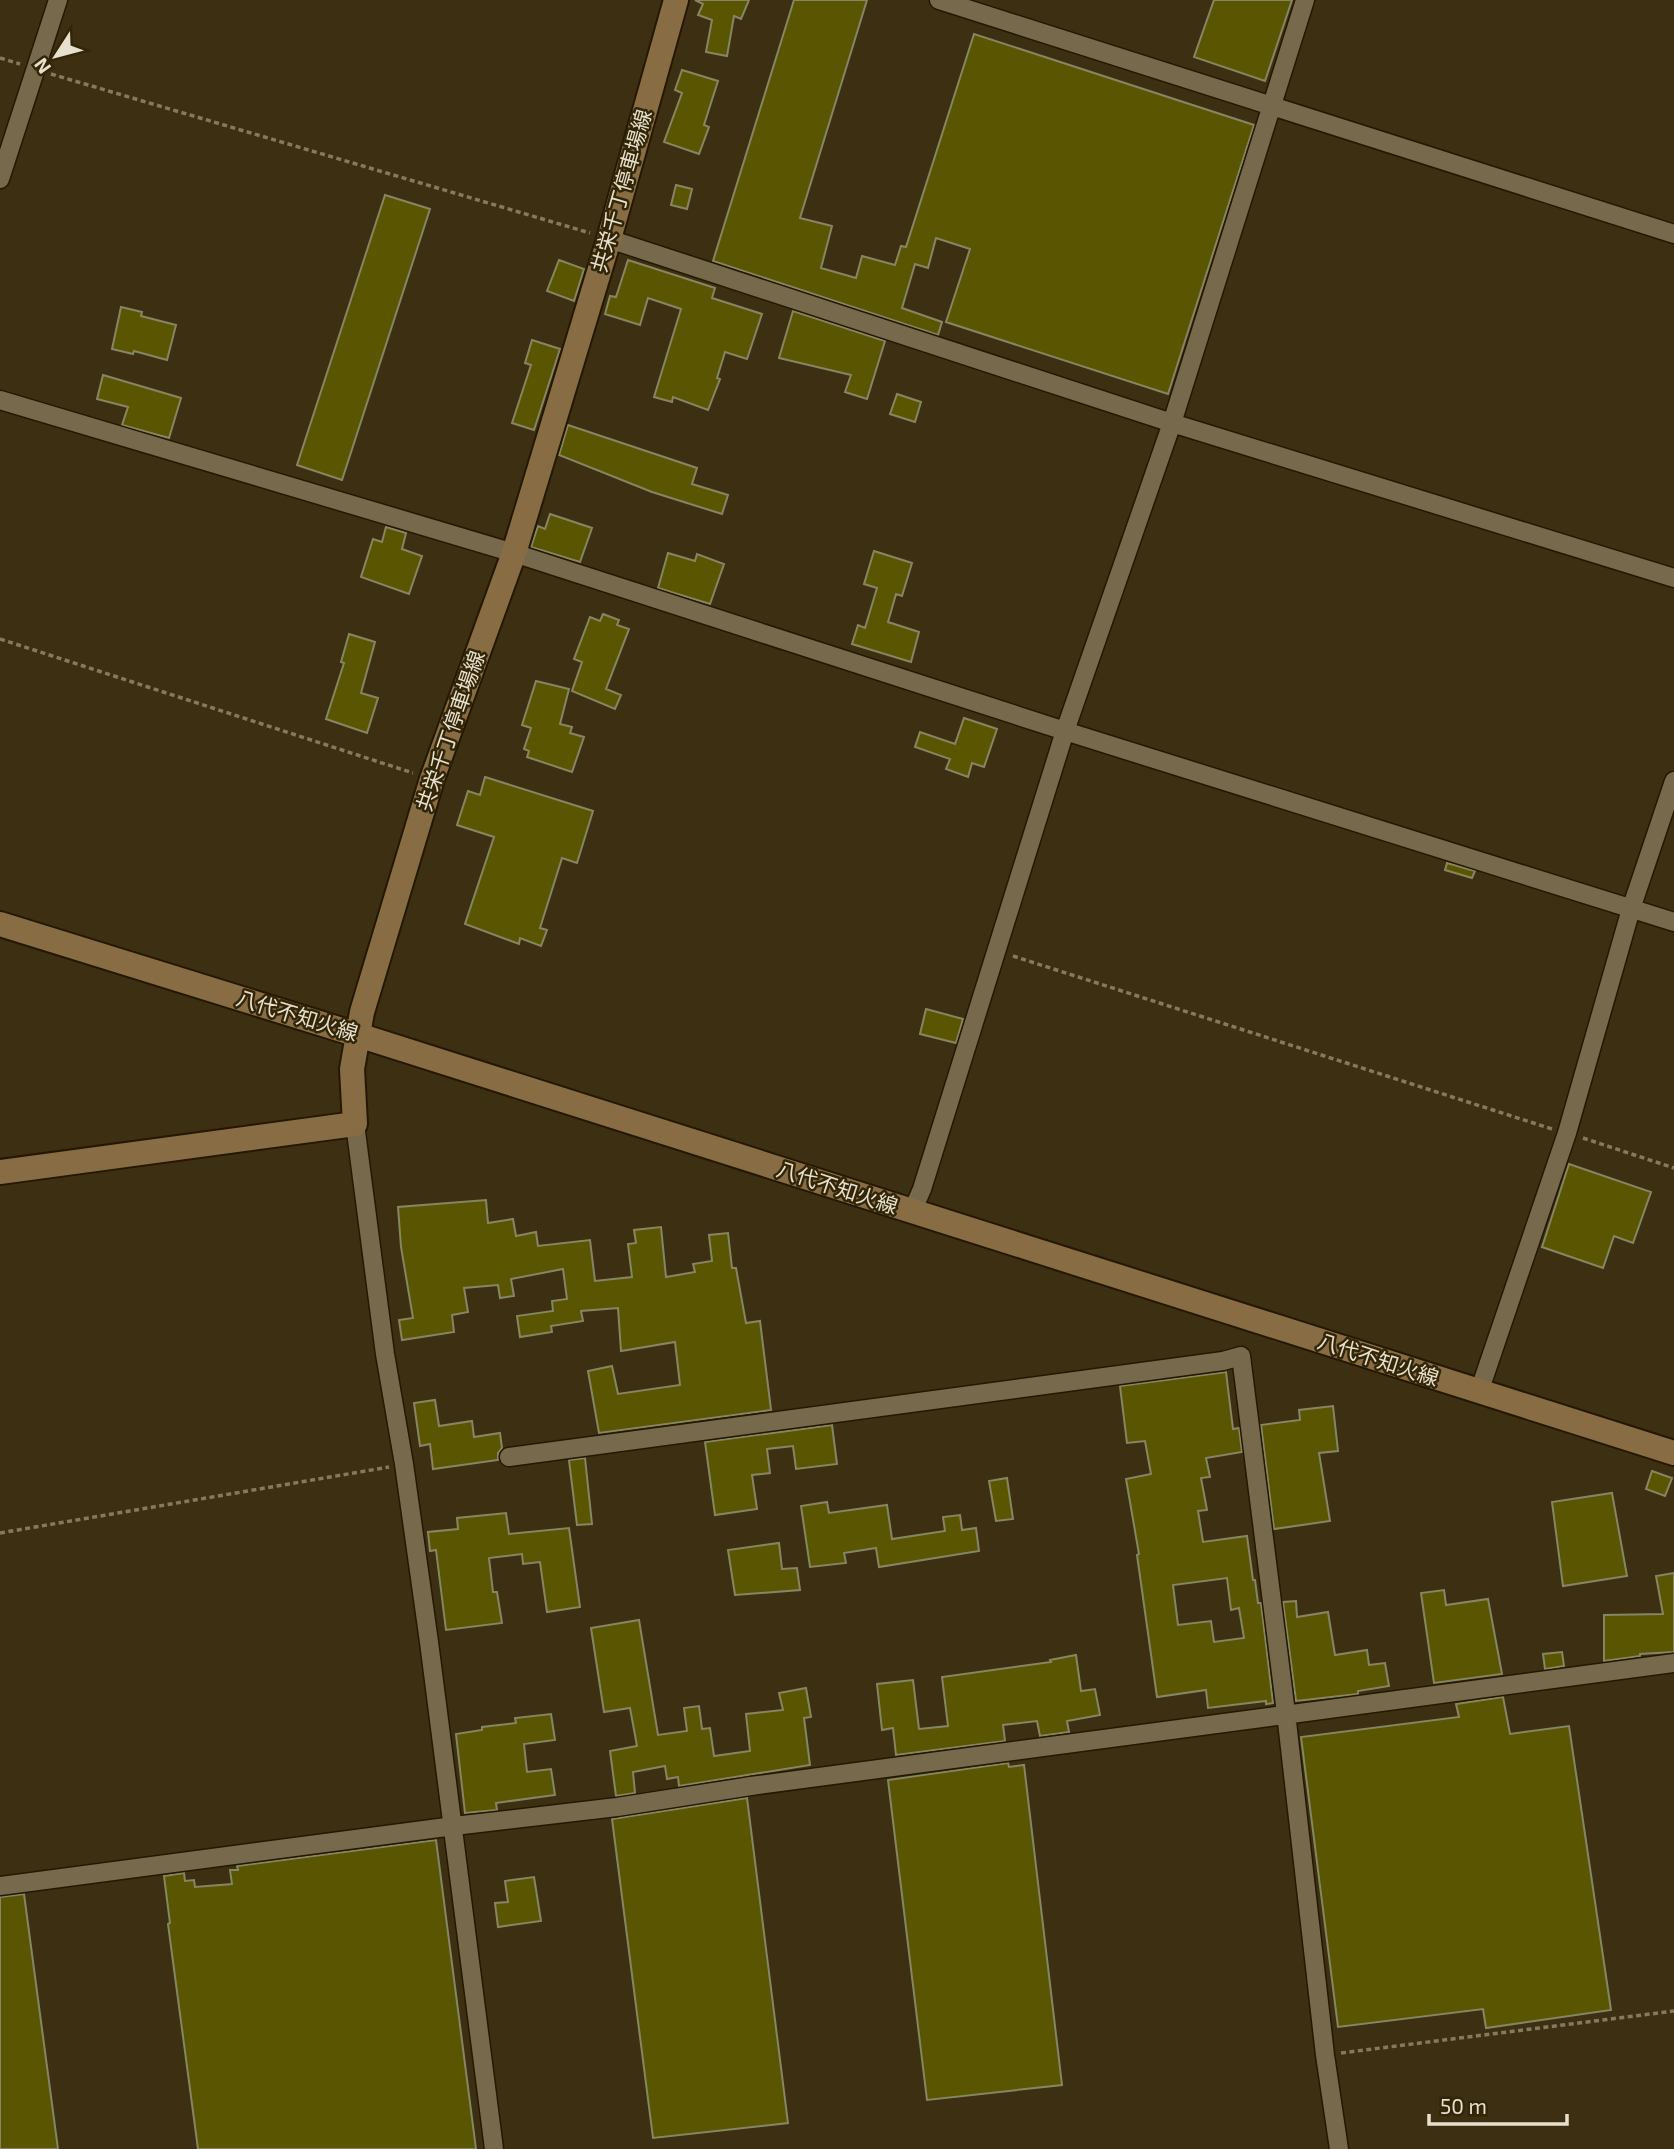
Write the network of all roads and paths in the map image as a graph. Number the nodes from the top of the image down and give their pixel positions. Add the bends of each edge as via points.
1 (58, 0) edge
2 (676, 0) edge
3 (939, 0) edge
4 (1304, 0) edge
5 (0, 58) edge
6 (36, 69) junction
7 (1271, 104) junction
8 (0, 179) edge
9 (1674, 234) edge
10 (609, 239) junction
11 (0, 400) edge
12 (1172, 423) junction
13 (514, 553) junction
14 (1674, 578) edge
15 (0, 639) edge
16 (1065, 731) junction
17 (432, 779) junction
18 (1674, 781) edge
19 (1631, 909) junction
20 (1674, 922) edge
21 (0, 924) edge
22 (997, 951) junction
23 (358, 1035) junction
24 (355, 1124) junction
25 (1567, 1133) junction
26 (1674, 1168) edge
27 (0, 1172) edge
28 (912, 1212) junction
29 (1479, 1392) junction
30 (1674, 1453) edge
31 (509, 1457) dead end
32 (404, 1464) junction
33 (0, 1533) edge
34 (1674, 1663) edge
35 (1286, 1713) junction
36 (454, 1826) junction
37 (0, 1886) edge
38 (1674, 2011) edge
39 (1325, 2055) junction
40 (494, 2149) edge
41 (1339, 2149) edge

1 - 6 street
2 - 10 main road, 共栄千丁停車場線
3 - 7 street
4 - 7 street
5 - 6 path
6 - 8 street
6 - 10 path
7 - 9 street
7 - 12 street
10 - 12 street
10 - 13 main road, 共栄千丁停車場線
11 - 13 street
12 - 14 street
12 - 16 street
13 - 16 street
13 - 17 main road, 共栄千丁停車場線
15 - 17 path
16 - 19 street
16 - 22 street
17 - 23 main road, 共栄千丁停車場線
18 - 19 street
19 - 20 street
19 - 25 street
21 - 23 main road, 八代不知火線
22 - 25 path
22 - 28 street
23 - 24 main road, 共栄千丁停車場線 via 352,1069
23 - 28 main road, 八代不知火線
24 - 27 main road
24 - 32 street
25 - 26 path
25 - 29 street
28 - 29 main road, 八代不知火線
29 - 30 main road, 八代不知火線
31 - 35 street via 1241,1356
32 - 33 path
32 - 36 street
34 - 35 street
35 - 36 street
35 - 39 street
36 - 37 street
36 - 40 street
38 - 39 path
39 - 41 street

